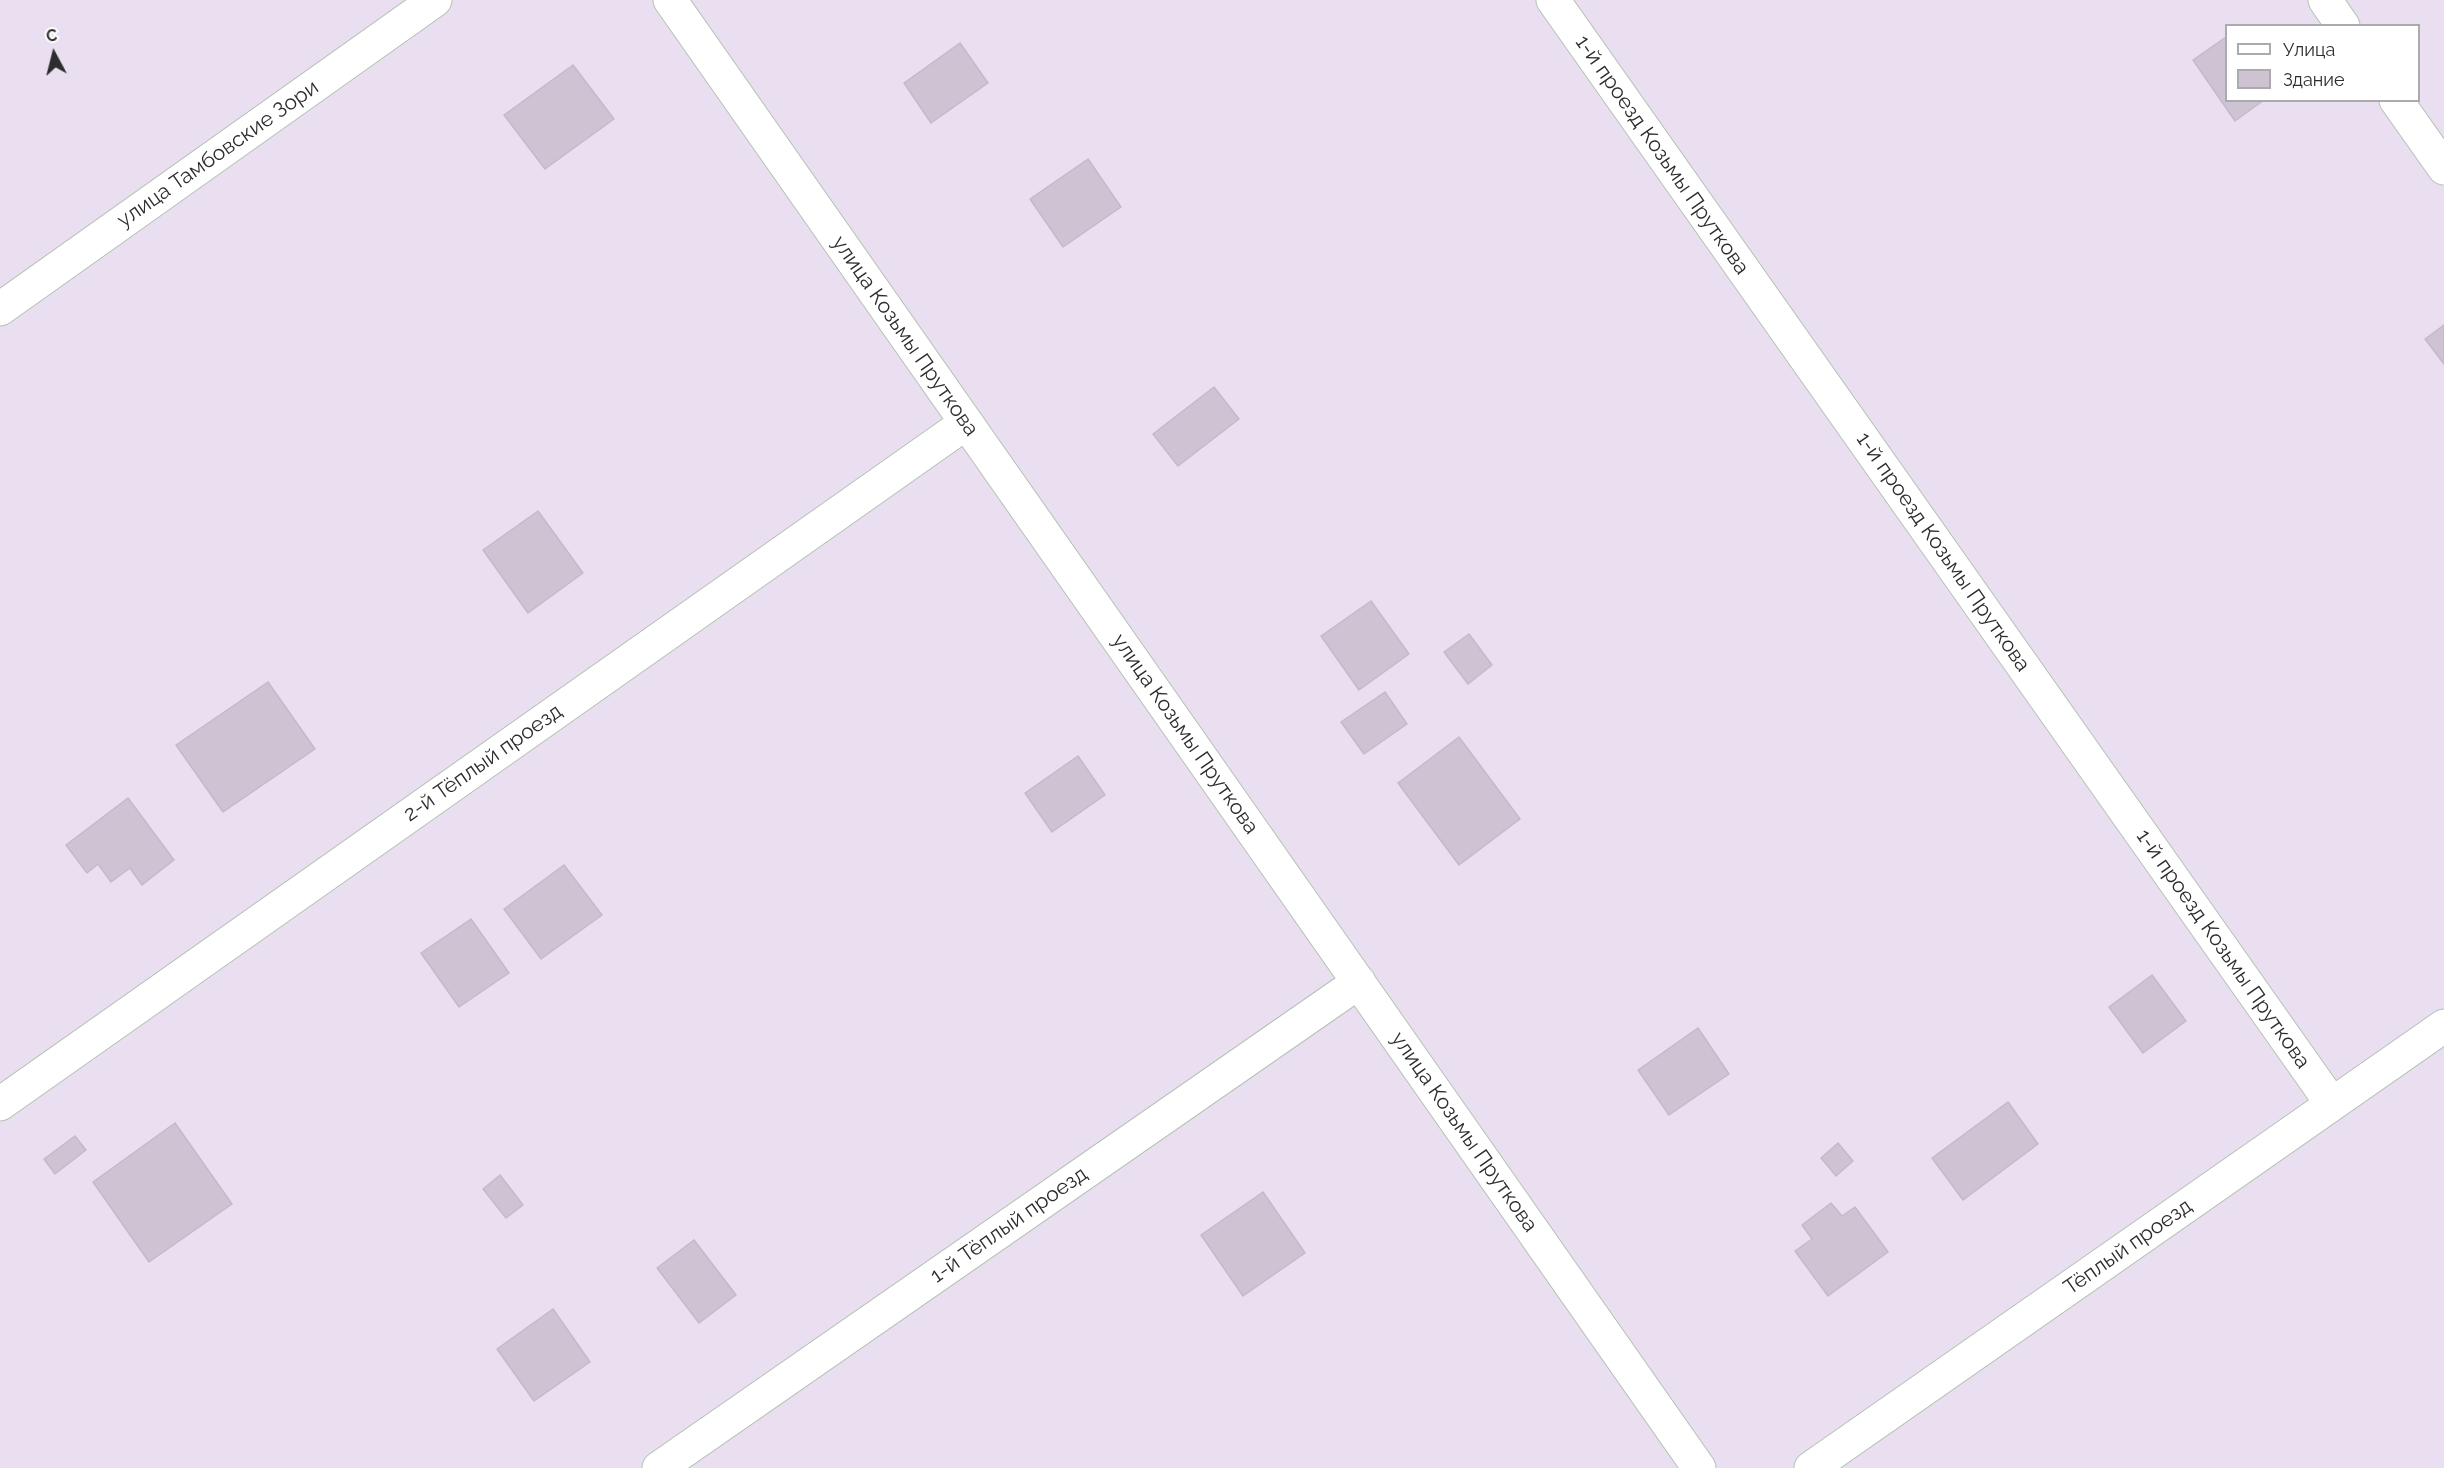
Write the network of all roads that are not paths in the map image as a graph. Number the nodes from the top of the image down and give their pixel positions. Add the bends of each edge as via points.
1 (435, 0) edge
2 (670, 0) edge
3 (1553, 0) edge
4 (2325, 0) edge
5 (2342, 24) edge
6 (2397, 102) edge
7 (2444, 168) edge
8 (0, 309) edge
9 (966, 423) junction
10 (1359, 982) junction
11 (2444, 1026) edge
12 (0, 1104) edge
13 (2332, 1104) junction
14 (658, 1468) edge
15 (1699, 1468) edge
16 (1811, 1468) edge

1 - 8 street, улица Тамбовские Зори
2 - 9 street, улица Козьмы Пруткова
3 - 13 street, 1-й проезд Козьмы Пруткова
4 - 5 street
6 - 7 street
9 - 10 street, улица Козьмы Пруткова
9 - 12 street, 2-й Тёплый проезд
10 - 14 street, 1-й Тёплый проезд
10 - 15 street, улица Козьмы Пруткова
11 - 13 street, Тёплый проезд
13 - 16 street, Тёплый проезд

